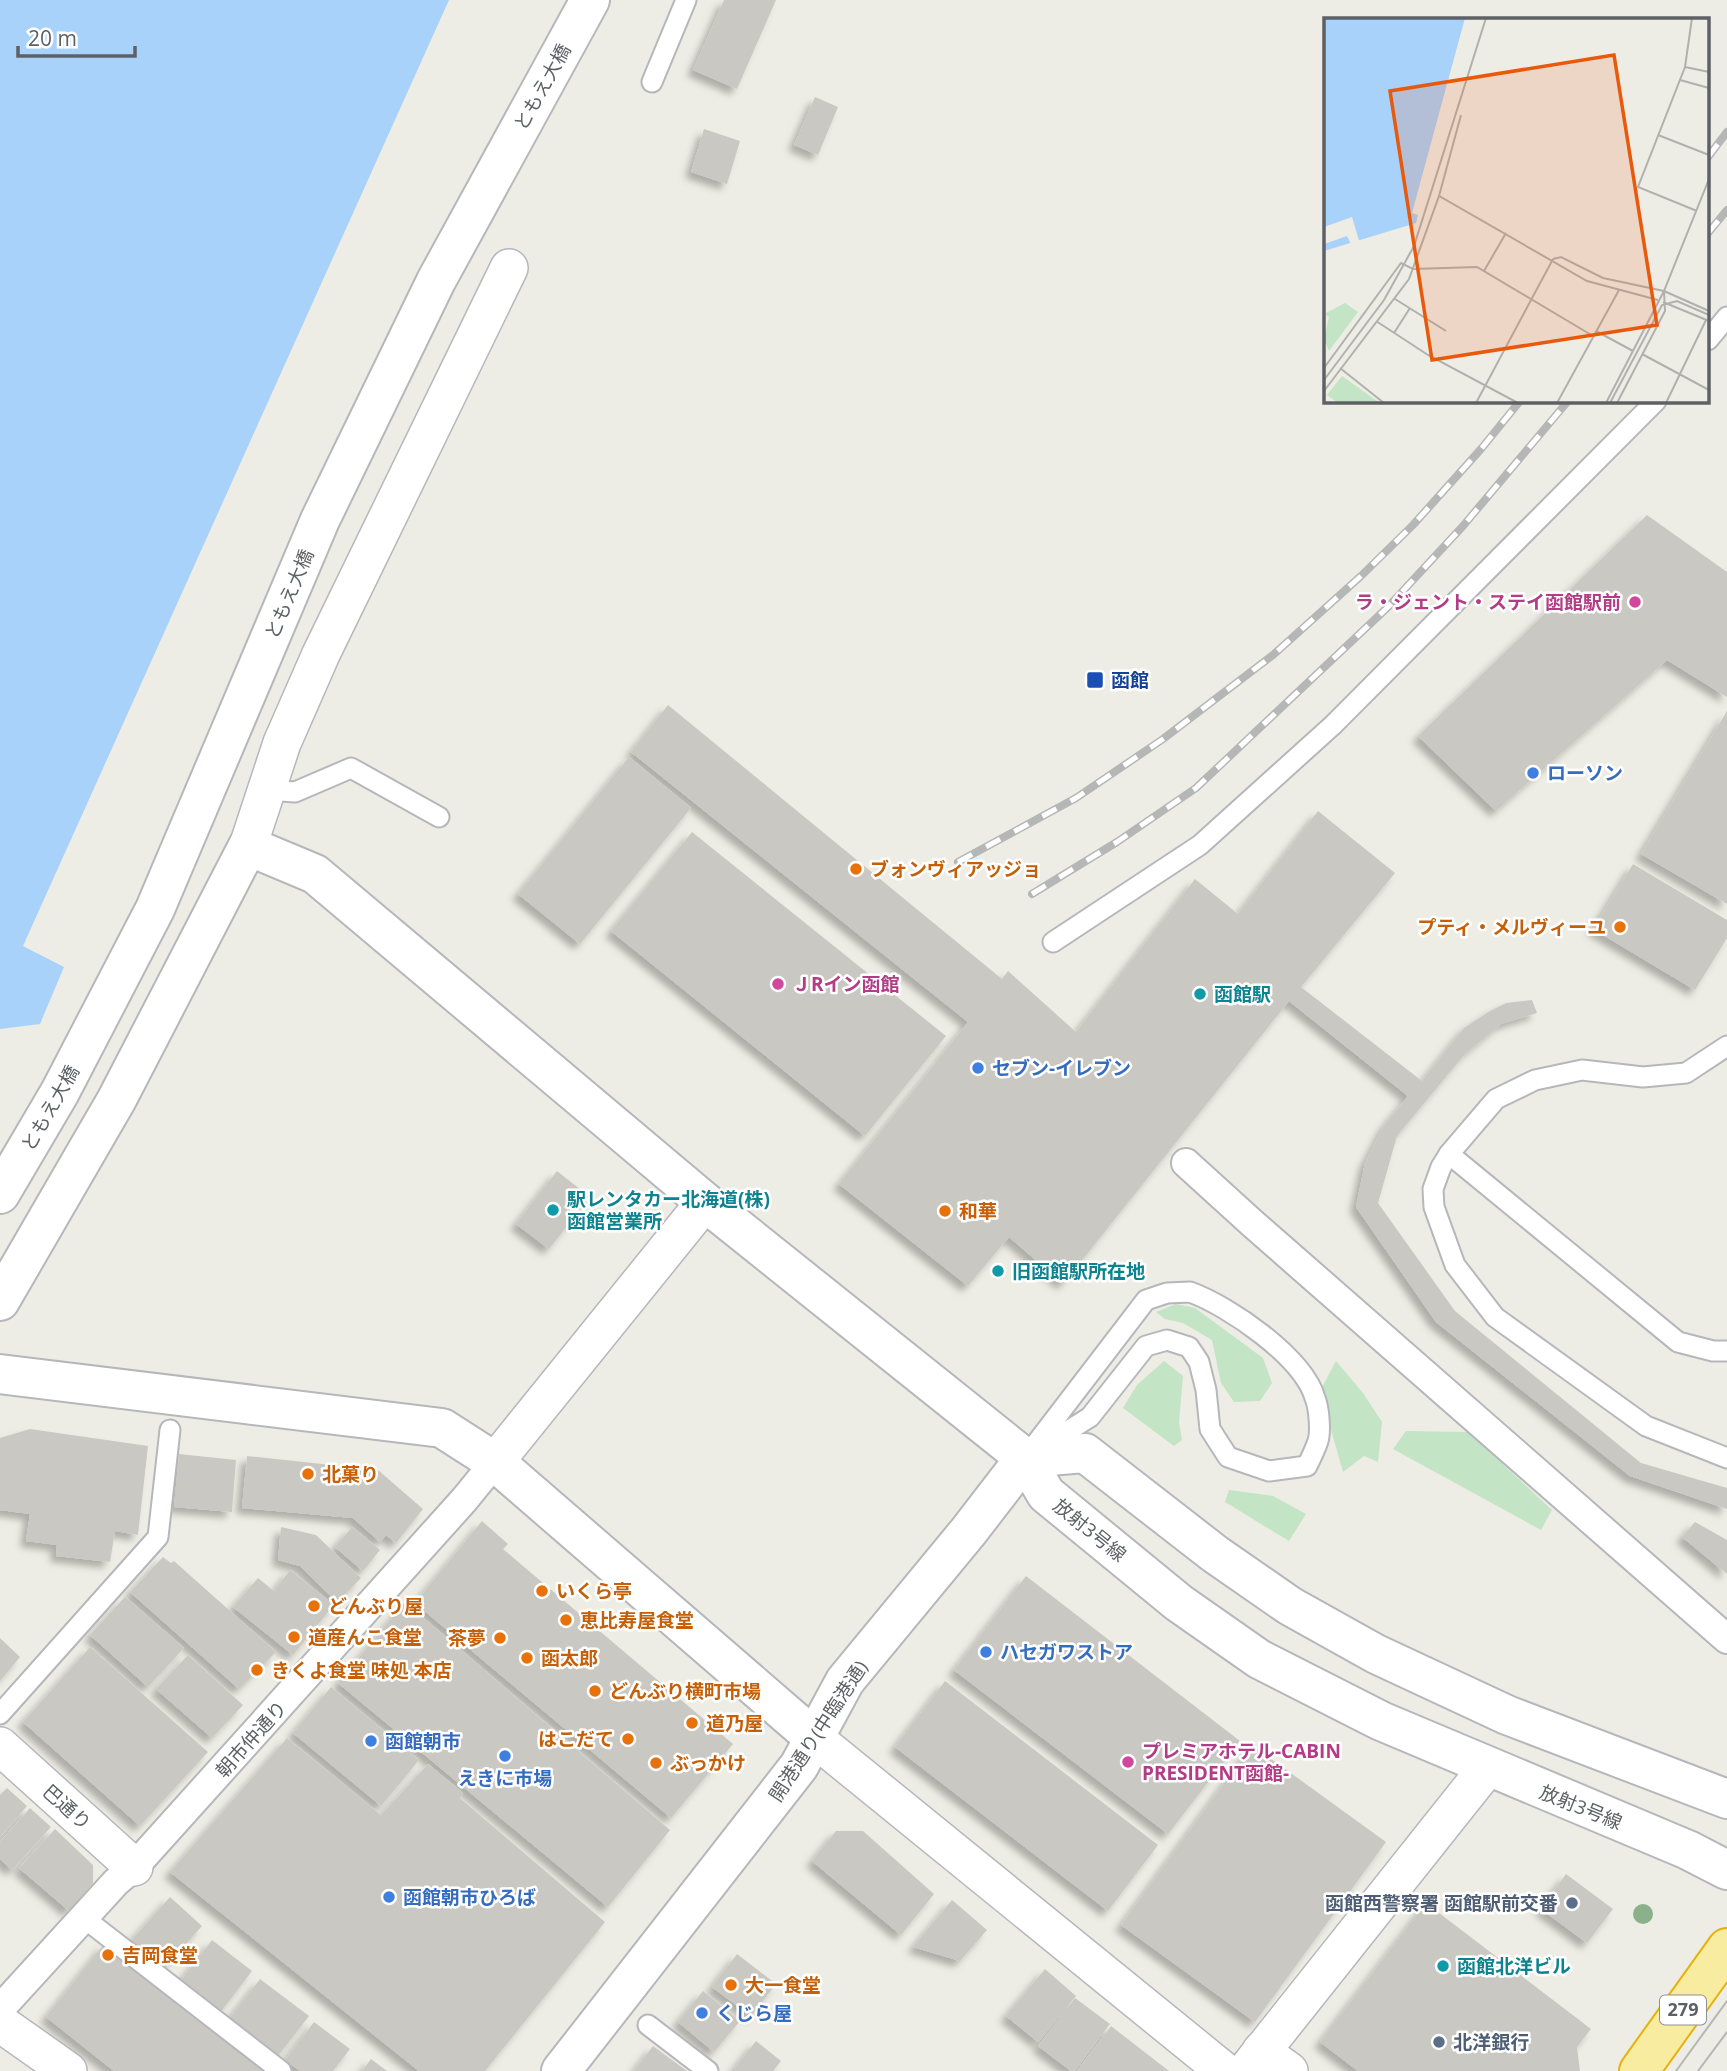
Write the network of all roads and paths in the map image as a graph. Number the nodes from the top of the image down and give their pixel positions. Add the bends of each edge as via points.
1 (590, 0) edge
2 (686, 0) edge
3 (652, 82) dead end
4 (509, 268) dead end
5 (1727, 317) edge
6 (1710, 338) edge
7 (1655, 402) edge
8 (267, 790) junction
9 (439, 817) dead end
10 (248, 846) junction
11 (1053, 942) dead end
12 (1727, 1046) edge
13 (1449, 1154) junction
14 (1186, 1163) dead end
15 (0, 1194) edge
16 (705, 1202) junction
17 (0, 1301) edge
18 (1727, 1351) edge
19 (0, 1374) edge
20 (170, 1430) dead end
21 (1024, 1458) junction
22 (1727, 1458) edge
23 (495, 1462) junction
24 (1727, 1639) edge
25 (0, 1714) edge
26 (813, 1737) junction
27 (0, 1746) edge
28 (1487, 1768) junction
29 (1727, 1799) edge
30 (134, 1867) junction
31 (1727, 1870) edge
32 (84, 1917) junction
33 (1727, 1948) edge
34 (0, 2009) edge
35 (0, 2023) edge
36 (648, 2025) dead end
37 (1265, 2064) edge
38 (68, 2071) edge
39 (281, 2071) edge
40 (561, 2071) edge
41 (708, 2071) edge
42 (1224, 2071) edge
43 (1639, 2071) edge

1 - 15 street, ともえ大橋 via 436,281 320,520 155,909 60,1092
2 - 3 lane
4 - 8 street via 321,654
5 - 6 lane
7 - 11 lane via 1323,734 1199,845
8 - 9 lane via 295,792 351,768
8 - 10 street
10 - 16 street, 放射3号線 via 315,874
10 - 17 street via 117,1099
12 - 13 lane via 1686,1073 1643,1077 1582,1070 1535,1080 1496,1099
13 - 18 lane via 1678,1342
13 - 22 lane via 1433,1189 1434,1206 1455,1265 1495,1317 1646,1426
14 - 24 street
16 - 21 street, 放射3号線
16 - 23 street
19 - 23 street via 442,1428
20 - 25 lane via 158,1537
21 - 21 lane via 1146,1300 1167,1293 1190,1292 1208,1298 1250,1324 1297,1367 1315,1398 1319,1439 1307,1466 1269,1471 1228,1457 1210,1429 1199,1362 1189,1347 1167,1340 1146,1346 1090,1417
21 - 26 street, 開港通り(中臨港通) via 845,1681
21 - 28 street, 放射3号線 via 1046,1494 1179,1603 1259,1659
21 - 29 street via 1085,1453 1226,1562 1290,1606 1376,1654 1507,1715
23 - 26 street
23 - 30 street, 朝市仲通り
26 - 40 street, 開港通り(中臨港通) via 778,1795
26 - 42 street
27 - 30 street, 巴通り
28 - 31 street, 放射3号線
28 - 37 street
30 - 32 street, 朝市仲通り
32 - 34 street, 朝市仲通り
32 - 39 lane
33 - 43 highway, 279
35 - 38 street
36 - 41 lane

